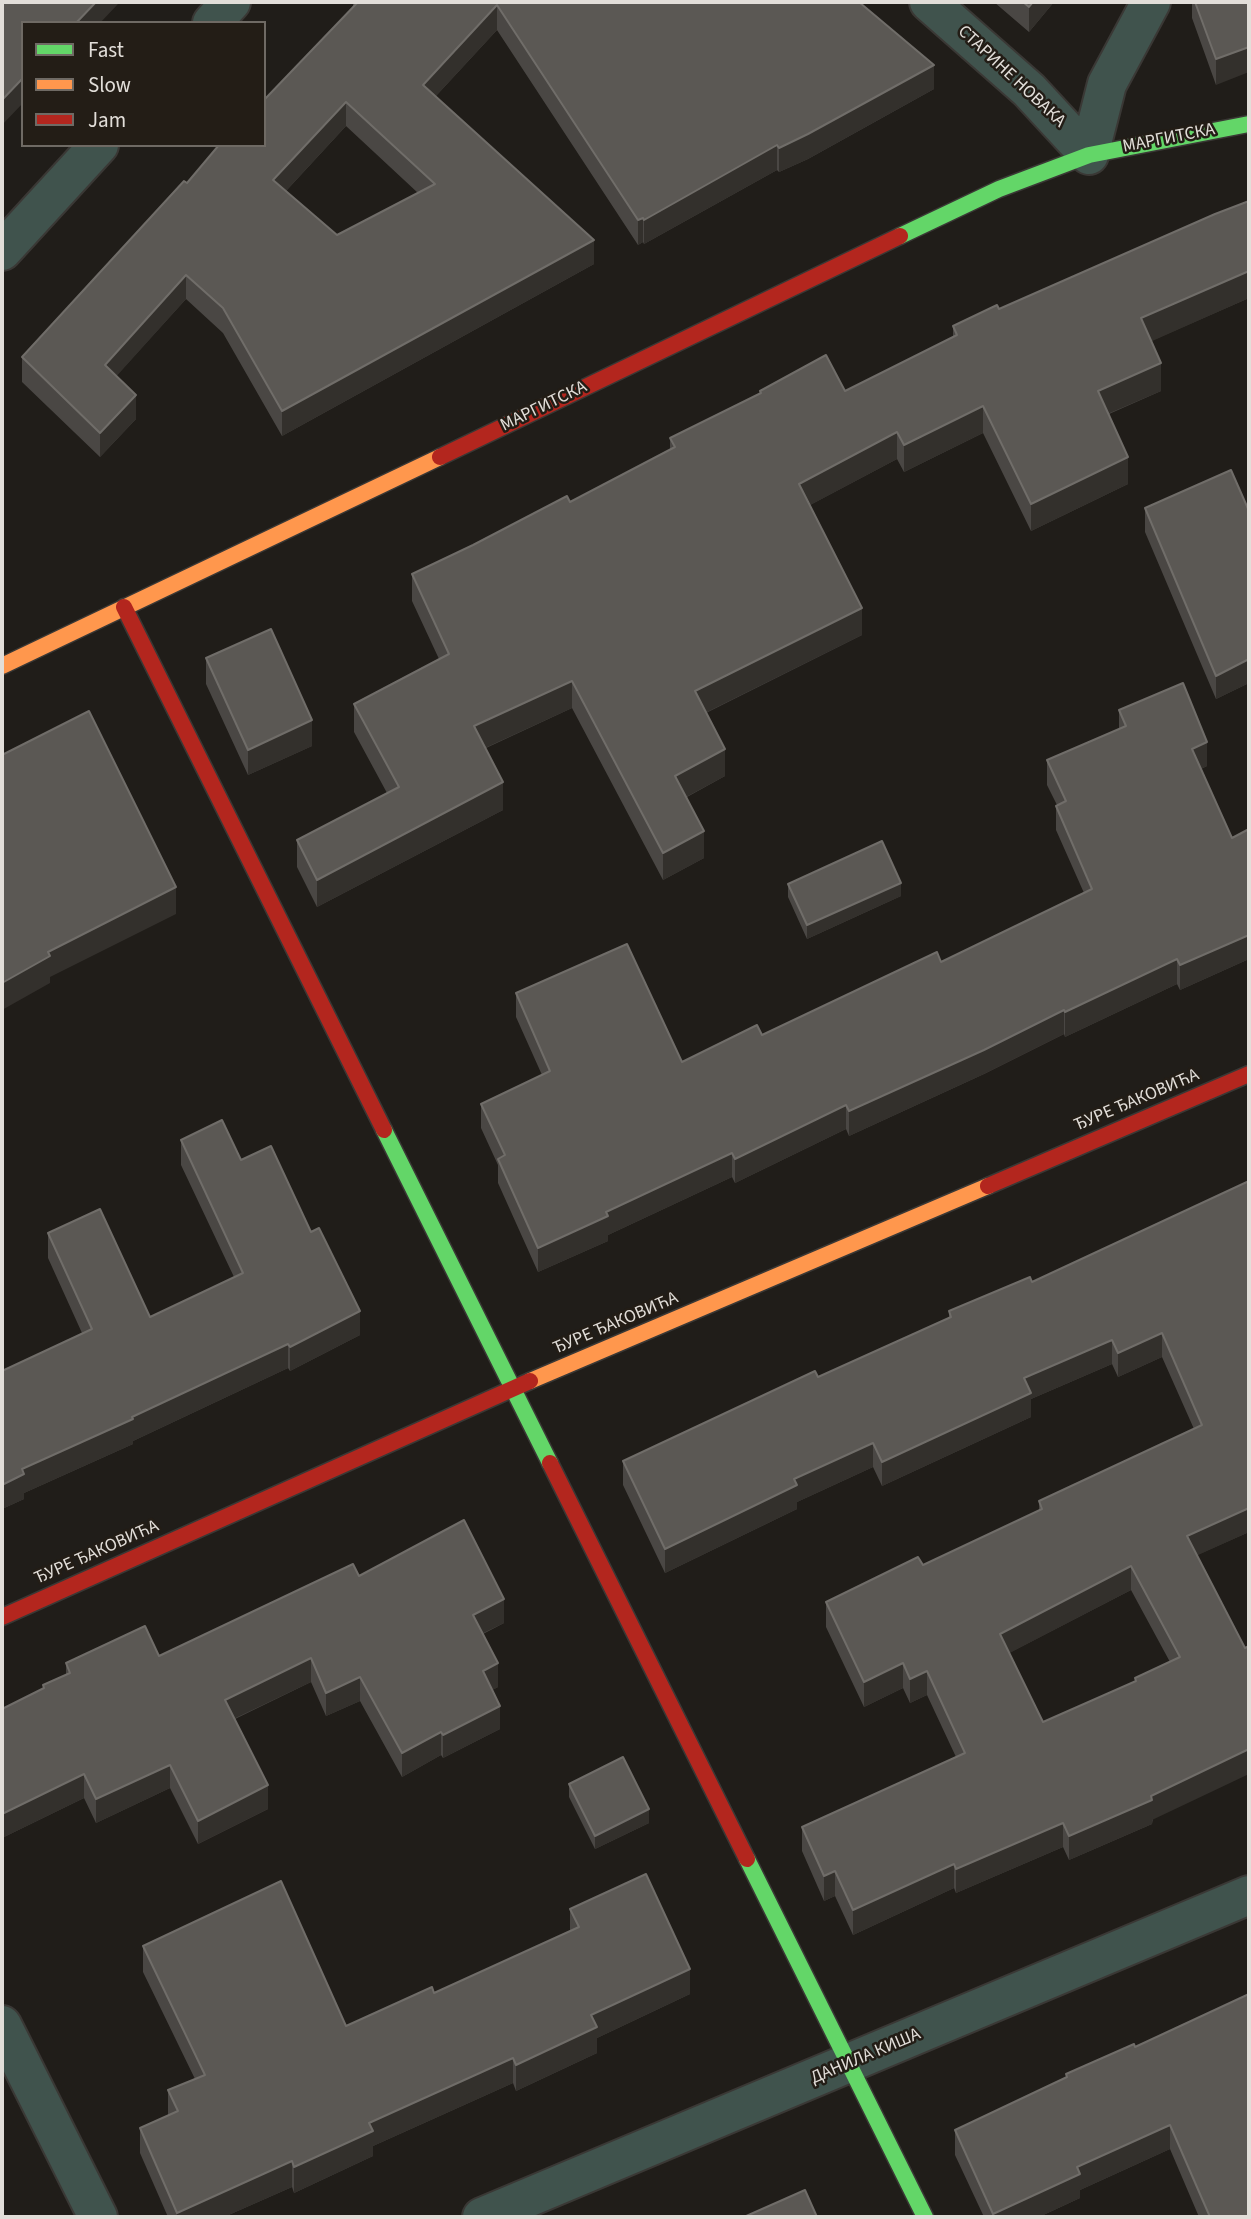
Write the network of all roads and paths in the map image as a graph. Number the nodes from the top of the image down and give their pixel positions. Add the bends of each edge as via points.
1 (231, 2) edge
2 (929, 2) edge
3 (1151, 2) edge
4 (214, 21) edge
5 (1249, 124) edge
6 (97, 147) edge
7 (1088, 155) junction
8 (2, 251) edge
9 (124, 607) junction
10 (2, 666) edge
11 (1249, 1074) edge
12 (512, 1389) junction
13 (2, 1617) edge
14 (1249, 1895) edge
15 (2, 2025) edge
16 (848, 2064) junction
17 (98, 2217) edge
18 (482, 2217) edge
19 (925, 2217) edge

1 - 4 street
2 - 7 street, СТАРИНЕ НОВАКА via 1030,90
3 - 7 street via 1107,84
5 - 7 street, МАРГИТСКА
6 - 8 street
7 - 9 street, МАРГИТСКА via 999,189
9 - 10 street, МАРГИТСКА
9 - 12 street
11 - 12 street, ЂУРЕ ЂАКОВИЋА
12 - 13 street, ЂУРЕ ЂАКОВИЋА
12 - 16 street
14 - 16 street, ДАНИЛА КИША
15 - 17 street
16 - 18 street, ДАНИЛА КИША
16 - 19 street

